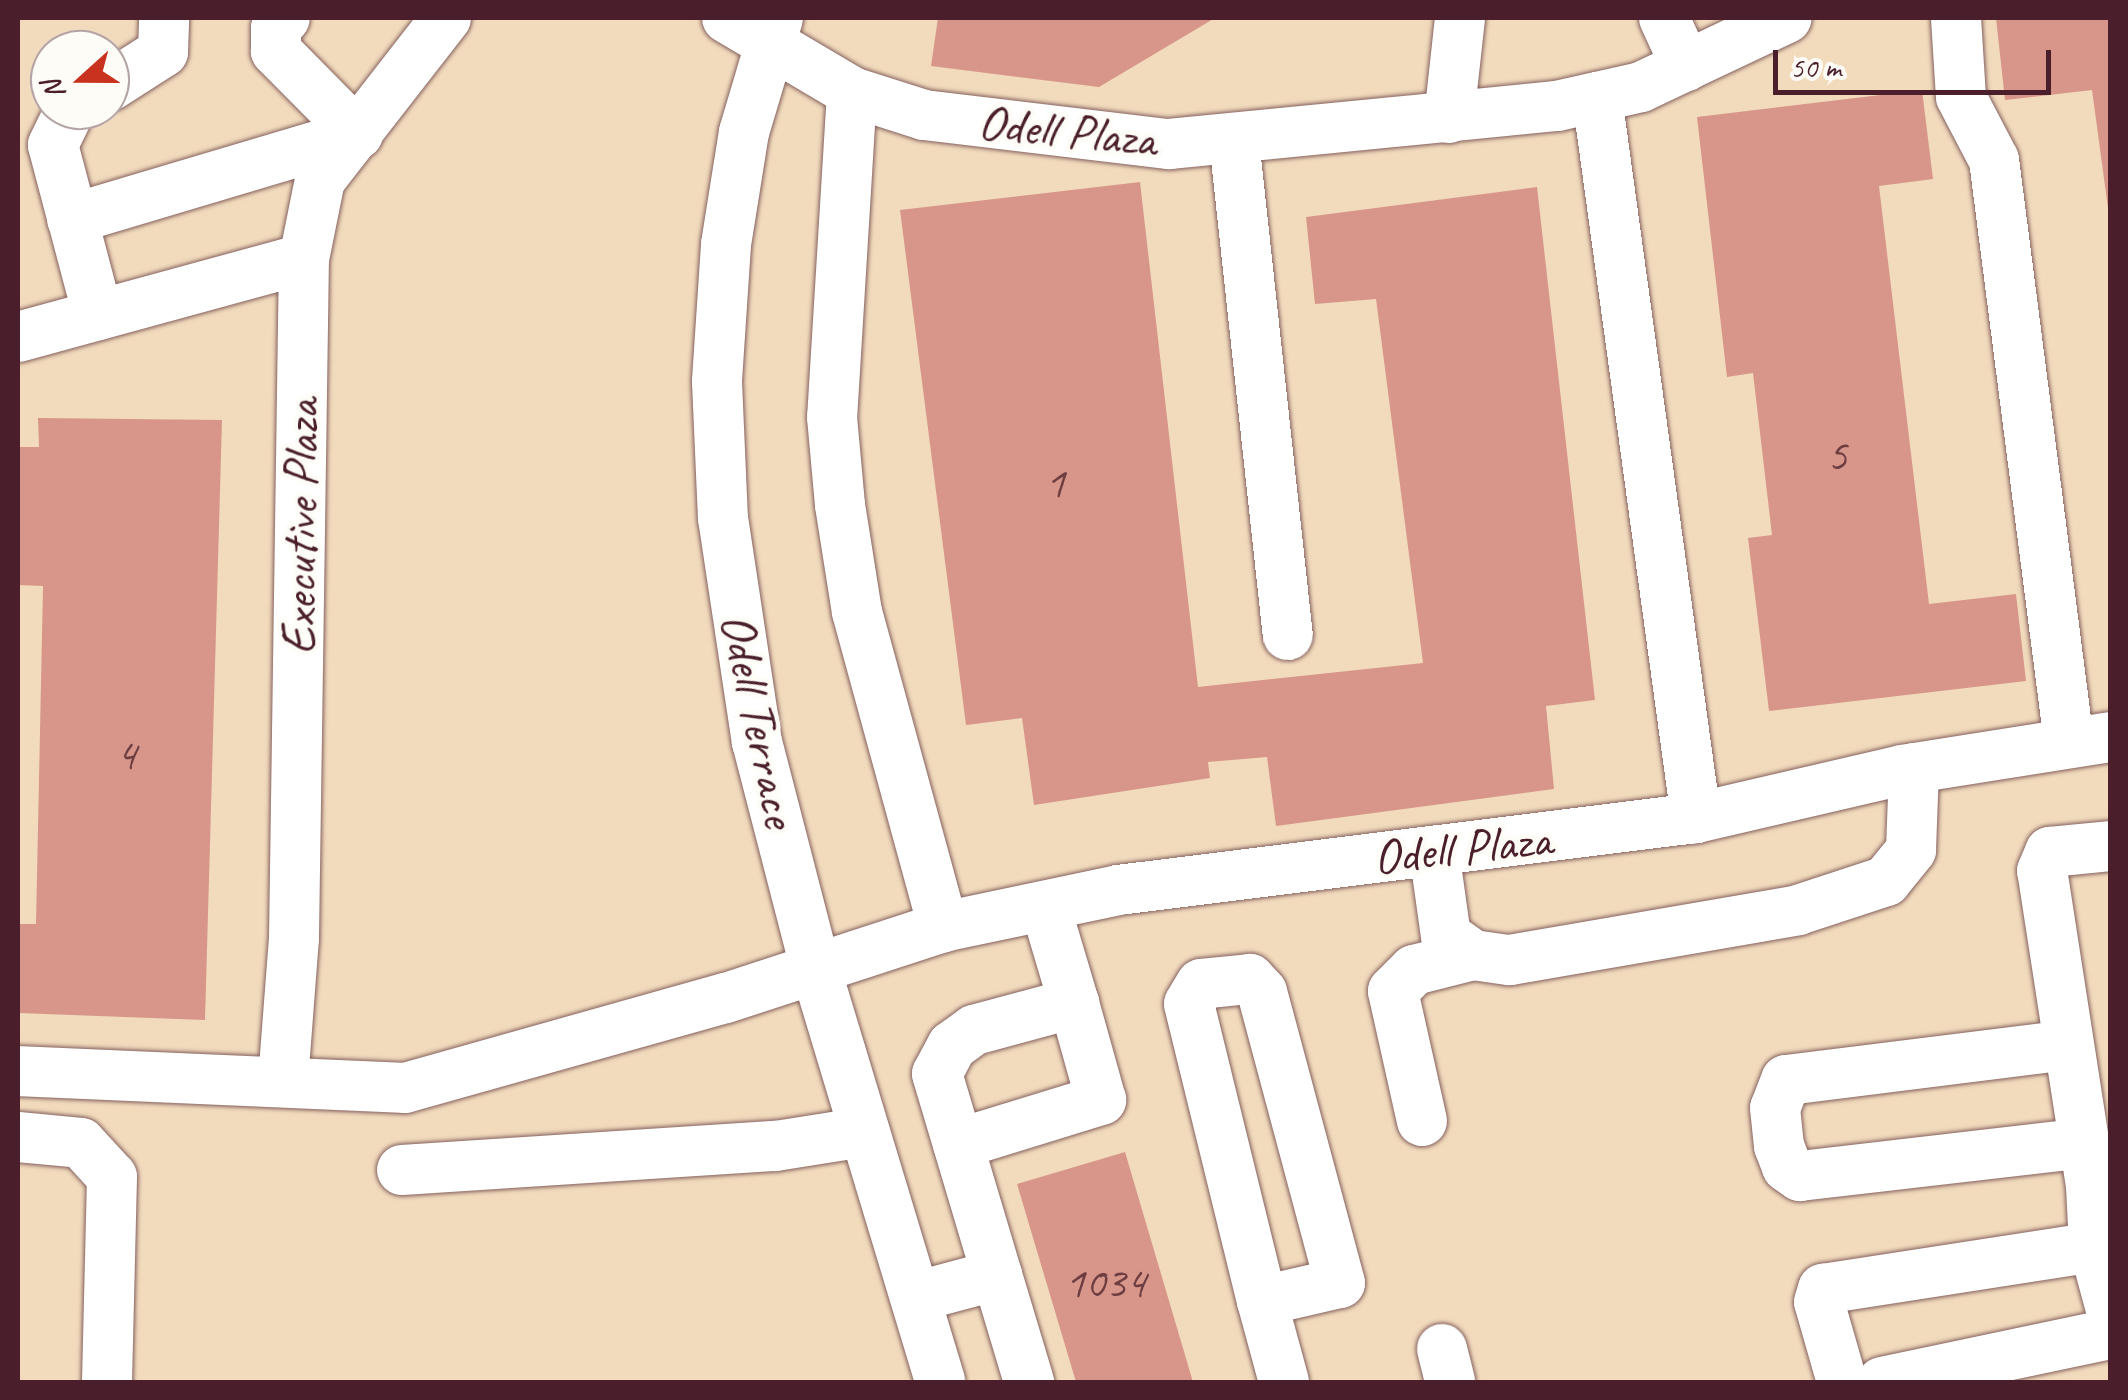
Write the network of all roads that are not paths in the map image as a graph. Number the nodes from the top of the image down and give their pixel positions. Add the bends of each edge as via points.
1 (164, 18) edge
2 (284, 18) edge
3 (446, 18) edge
4 (1460, 18) edge
5 (1664, 18) edge
6 (1956, 18) edge
7 (1780, 19) edge
8 (757, 25) edge
9 (1686, 66) junction
10 (130, 73) edge
11 (852, 92) junction
12 (1597, 96) junction
13 (1449, 118) junction
14 (60, 130) edge
15 (358, 134) junction
16 (1234, 140) junction
17 (72, 218) junction
18 (304, 259) junction
19 (98, 315) junction
20 (18, 337) edge
21 (1288, 635) dead end
22 (2090, 739) edge
23 (1914, 768) junction
24 (1696, 818) junction
25 (2110, 846) edge
26 (1434, 851) junction
27 (1045, 906) junction
28 (943, 928) junction
29 (1474, 955) junction
30 (816, 970) junction
31 (1074, 1003) junction
32 (18, 1071) edge
33 (2085, 1075) edge
34 (283, 1082) junction
35 (1422, 1121) dead end
36 (864, 1132) junction
37 (18, 1137) edge
38 (2084, 1143) junction
39 (958, 1144) junction
40 (402, 1170) dead end
41 (2094, 1247) junction
42 (997, 1276) junction
43 (914, 1297) junction
44 (1262, 1301) junction
45 (2110, 1306) edge
46 (2110, 1334) edge
47 (107, 1382) edge
48 (940, 1382) edge
49 (1029, 1382) edge
50 (1284, 1382) edge
51 (1842, 1382) edge
52 (1882, 1382) edge

1 - 10 street via 163,52
2 - 15 street via 276,28 276,52
3 - 15 street, Executive Plaza
4 - 13 street
5 - 9 street
6 - 22 street via 1961,97 1994,160
7 - 9 street, Odell Plaza
8 - 11 street, Odell Plaza
8 - 30 street, Odell Terrace via 726,244 717,382 722,506 757,742
9 - 12 street, Odell Plaza via 1641,87
11 - 16 street, Odell Plaza via 924,115 1032,132 1169,144
11 - 28 street via 832,417 840,505 861,628
12 - 13 street, Odell Plaza
12 - 24 street
13 - 16 street, Odell Plaza
14 - 17 street via 53,145
15 - 17 street
15 - 18 street, Executive Plaza via 320,180
16 - 21 street
17 - 19 street
18 - 19 street
18 - 34 street, Executive Plaza via 294,938
19 - 20 street
22 - 23 street, Odell Plaza
23 - 24 street, Odell Plaza
23 - 29 street via 1911,850 1886,881 1798,910 1510,960
24 - 26 street, Odell Plaza
25 - 33 street via 2050,852 2044,863
26 - 27 street, Odell Plaza via 1118,890
26 - 29 street via 1446,936
27 - 28 street, Odell Plaza
27 - 31 street
28 - 30 street, Odell Plaza
29 - 35 street via 1414,970 1393,990
30 - 34 street via 405,1088
30 - 36 street, Odell Terrace
31 - 39 street via 974,1030 952,1046 937,1074
31 - 39 street via 1101,1100
32 - 34 street
33 - 38 street
33 - 38 street via 1786,1080 1775,1108 1779,1146 1787,1167 1800,1176
36 - 40 street via 776,1146
36 - 43 street, Odell Terrace
37 - 47 street via 81,1143 112,1177
38 - 41 street
39 - 42 street
41 - 45 street
41 - 51 street via 1823,1289 1819,1302
42 - 43 street
42 - 49 street
43 - 48 street, Odell Terrace
44 - 44 street via 1340,1282 1262,992 1250,979 1201,984 1189,1004
44 - 50 street
46 - 52 street

